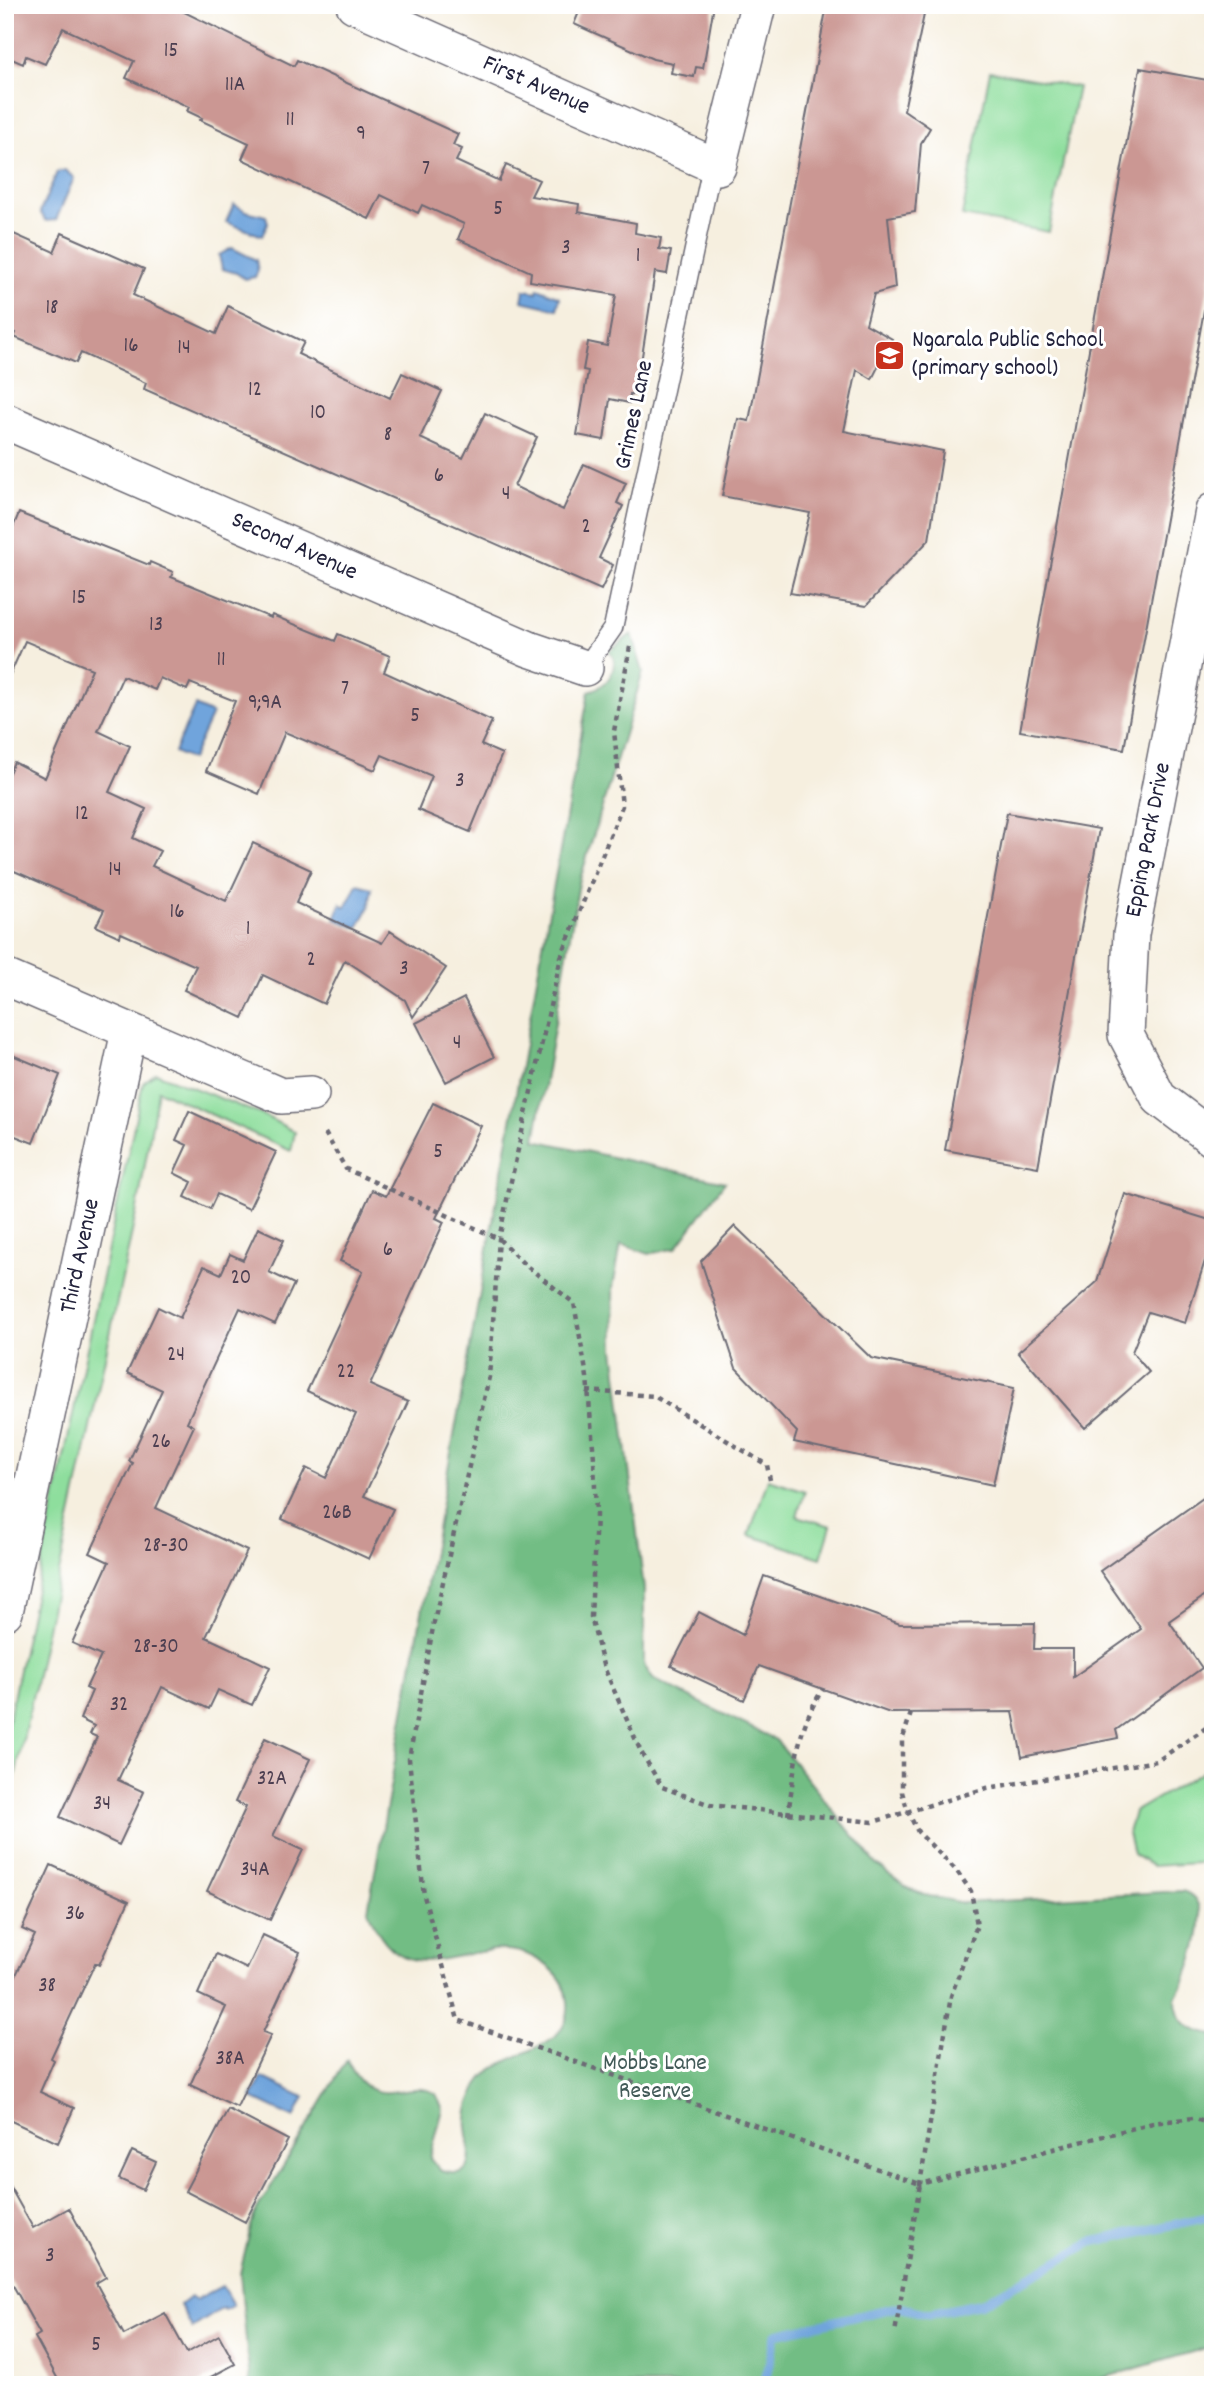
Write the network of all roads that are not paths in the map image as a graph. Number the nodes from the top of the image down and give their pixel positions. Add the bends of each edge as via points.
1 (354, 5) edge
2 (758, 5) edge
3 (718, 167) junction
4 (5, 421) edge
5 (1213, 511) edge
6 (585, 668) joint
7 (5, 977) edge
8 (128, 1031) junction
9 (311, 1094) dead end
10 (1213, 1139) edge
11 (5, 1612) edge

1 - 3 street, First Avenue
2 - 3 street
3 - 6 lane, Grimes Lane via 709,180 613,628
4 - 6 street, Second Avenue via 529,649
5 - 10 street, Epping Park Drive via 1131,934 1126,1035 1159,1098
7 - 8 street
8 - 9 street via 281,1096
8 - 11 street, Third Avenue

